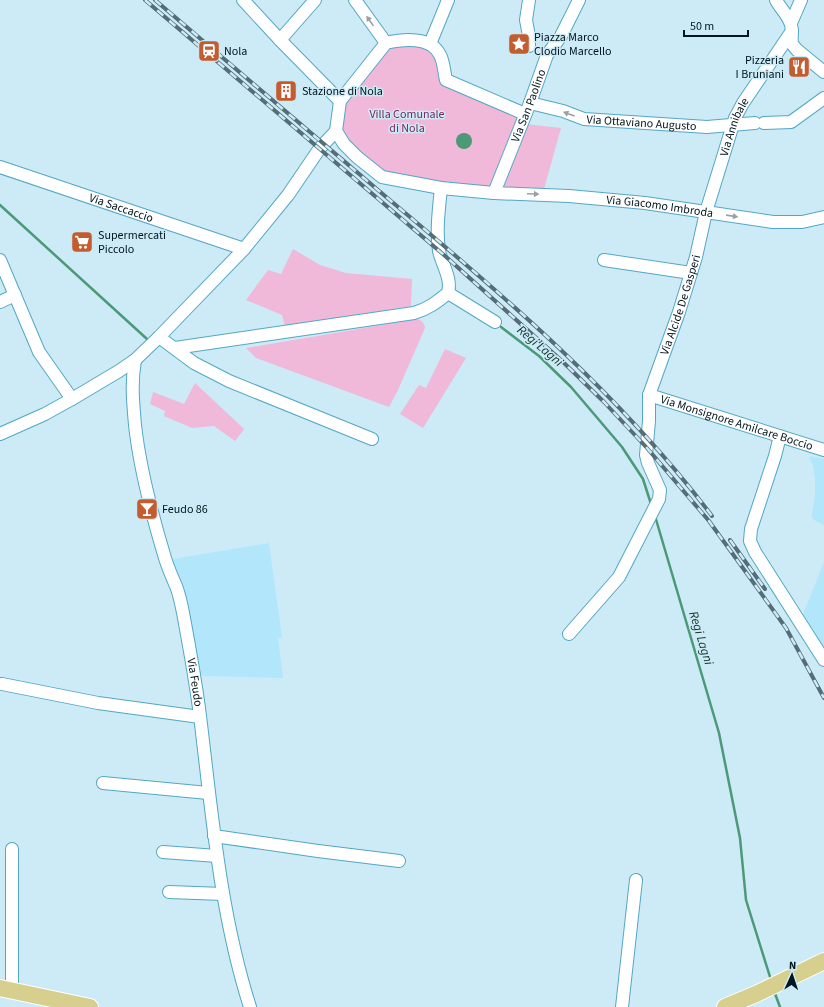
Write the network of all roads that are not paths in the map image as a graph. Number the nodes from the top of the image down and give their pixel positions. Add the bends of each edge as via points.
1 (243, 0) edge
2 (315, 0) edge
3 (355, 0) edge
4 (448, 0) edge
5 (529, 0) edge
6 (579, 0) edge
7 (776, 0) edge
8 (801, 0) edge
9 (792, 27) junction
10 (280, 40) junction
11 (386, 43) junction
12 (430, 44) junction
13 (529, 46) dead end
14 (824, 72) edge
15 (824, 98) edge
16 (340, 100) junction
17 (527, 109) junction
18 (733, 124) junction
19 (336, 131) junction
20 (0, 167) edge
21 (441, 188) junction
22 (494, 193) junction
23 (706, 212) junction
24 (824, 217) edge
25 (244, 249) junction
26 (0, 260) edge
27 (604, 260) dead end
28 (691, 273) junction
29 (448, 293) junction
30 (15, 295) junction
31 (0, 302) edge
32 (495, 322) dead end
33 (159, 338) junction
34 (175, 348) junction
35 (135, 360) junction
36 (119, 371) junction
37 (131, 388) junction
38 (649, 395) junction
39 (72, 399) junction
40 (0, 433) edge
41 (780, 436) junction
42 (372, 439) dead end
43 (824, 450) edge
44 (569, 634) dead end
45 (824, 660) edge
46 (2, 684) dead end
47 (200, 717) junction
48 (103, 783) dead end
49 (208, 793) junction
50 (214, 836) junction
51 (12, 849) dead end
52 (164, 852) dead end
53 (217, 856) junction
54 (399, 861) dead end
55 (636, 880) dead end
56 (169, 892) dead end
57 (223, 894) junction
58 (824, 961) edge
59 (6, 989) edge
60 (90, 1007) edge
61 (250, 1007) edge
62 (622, 1007) edge
63 (725, 1007) edge

1 - 10 street
2 - 10 street
11 -> 3 street
4 - 12 street
5 - 13 street via 526,20
6 - 17 street, Via San Paolino via 561,36 547,55
7 - 9 street
8 - 9 street, Via Annibale
9 - 14 street via 792,44
9 - 18 street, Via Annibale via 743,103
10 - 16 street
11 - 12 street via 414,40
11 - 16 street
12 - 17 street, Via Ottaviano Augusto via 441,56 446,80
15 - 18 street, Via Ottaviano Augusto via 791,122
16 - 19 street
18 -> 17 street, Via Ottaviano Augusto via 707,127 584,119 564,111
17 - 22 street, Via San Paolino
18 - 23 street, Via Annibale
19 - 21 street, Via Giacomo Imbroda via 357,157 382,177
19 - 25 street via 320,148 288,195
20 - 25 street, Via Saccaccio
21 - 22 street, Via Giacomo Imbroda
21 - 29 street via 439,246 449,282
22 -> 23 street, Via Giacomo Imbroda via 603,198
23 -> 24 street, Via Giacomo Imbroda via 773,222 802,222
23 - 28 street, Via Alcide De Gasperi
25 - 33 street
26 - 30 street
27 - 28 street
28 - 38 street, Via Alcide De Gasperi
29 - 32 street
29 - 34 street via 434,304 414,313
30 - 31 street
30 - 39 street via 39,352
33 - 34 street
33 - 35 street
34 - 42 street via 194,363 229,381
35 - 36 street
35 - 37 street, Via Feudo
36 - 37 street
36 - 39 street
37 - 47 street, Via Feudo via 143,475 166,561 181,604
38 - 41 street, Via Monsignore Amilcare Boccio
38 - 44 street, Via Alcide De Gasperi via 646,455 660,490 659,499 619,577
39 - 40 street via 45,414
41 - 43 street, Via Monsignore Amilcare Boccio
41 - 45 street via 751,529 750,541
46 - 47 street via 98,703
47 - 49 street, Via Feudo
48 - 49 street
49 - 50 street, Via Feudo
50 - 53 street, Via Feudo
50 - 54 street
51 - 59 street
52 - 53 street
53 - 57 street, Via Feudo
55 - 62 street
56 - 57 street
57 - 61 street, Via Feudo via 234,949
58 - 63 main road
59 - 60 main road

